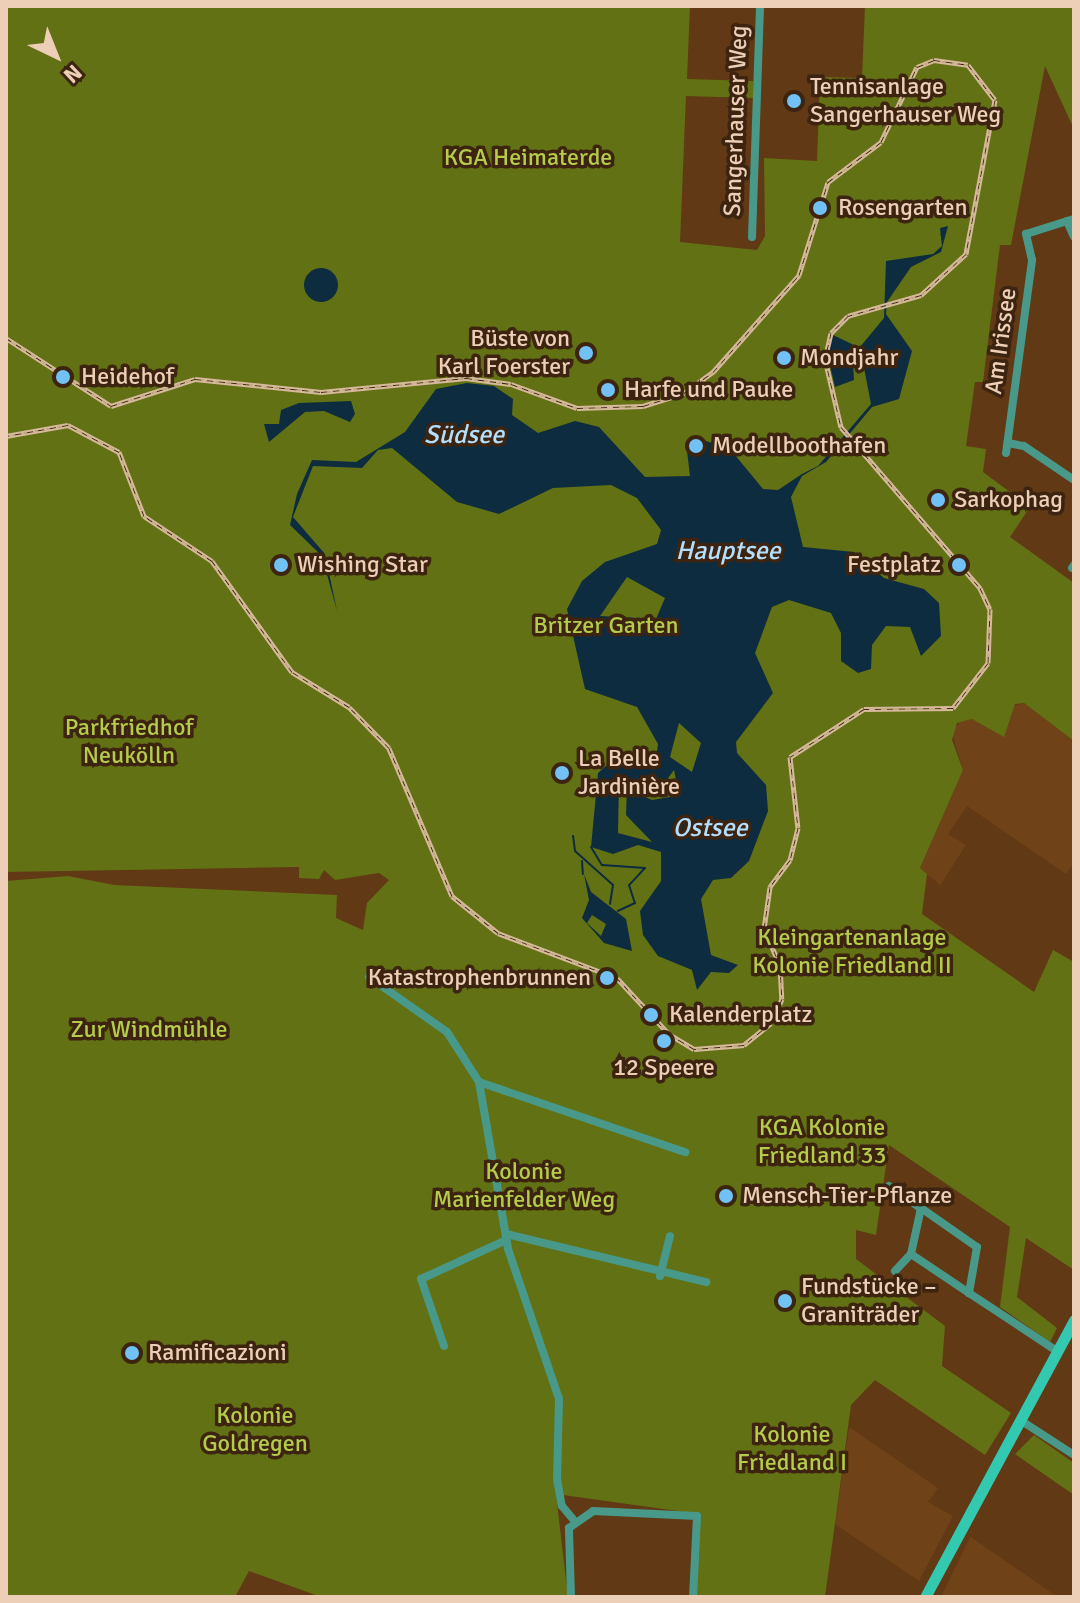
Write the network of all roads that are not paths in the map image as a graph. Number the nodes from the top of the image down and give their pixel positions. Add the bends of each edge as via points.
1 (760, 6) edge
2 (1070, 220) edge
3 (752, 237) dead end
4 (1074, 237) edge
5 (1074, 480) edge
6 (369, 977) dead end
7 (479, 1082) junction
8 (685, 1152) dead end
9 (889, 1186) dead end
10 (921, 1208) junction
11 (670, 1236) dead end
12 (506, 1237) junction
13 (911, 1254) junction
14 (895, 1271) dead end
15 (660, 1276) junction
16 (706, 1282) dead end
17 (969, 1293) junction
18 (1074, 1320) edge
19 (1070, 1338) edge
20 (444, 1346) dead end
21 (1057, 1351) junction
22 (1020, 1420) junction
23 (1074, 1455) edge
24 (573, 1519) junction
25 (571, 1597) edge
26 (693, 1597) edge
27 (925, 1597) edge

1 - 3 street, Sangerhauser Weg
2 - 4 street
2 - 5 street, Am Irissee via 1026,234 1032,260 1007,448
6 - 7 street via 447,1032
7 - 8 street
7 - 12 street
9 - 10 street
10 - 13 street
10 - 17 street via 977,1247
11 - 15 street
12 - 15 street
12 - 20 street via 421,1279
12 - 24 street via 559,1399 557,1479 562,1506
13 - 14 street
13 - 17 street
15 - 16 street
17 - 21 street
18 - 19 main road
19 - 21 main road
21 - 22 main road
22 - 23 street
22 - 27 main road
24 - 25 street
24 - 26 street via 593,1511 697,1516

